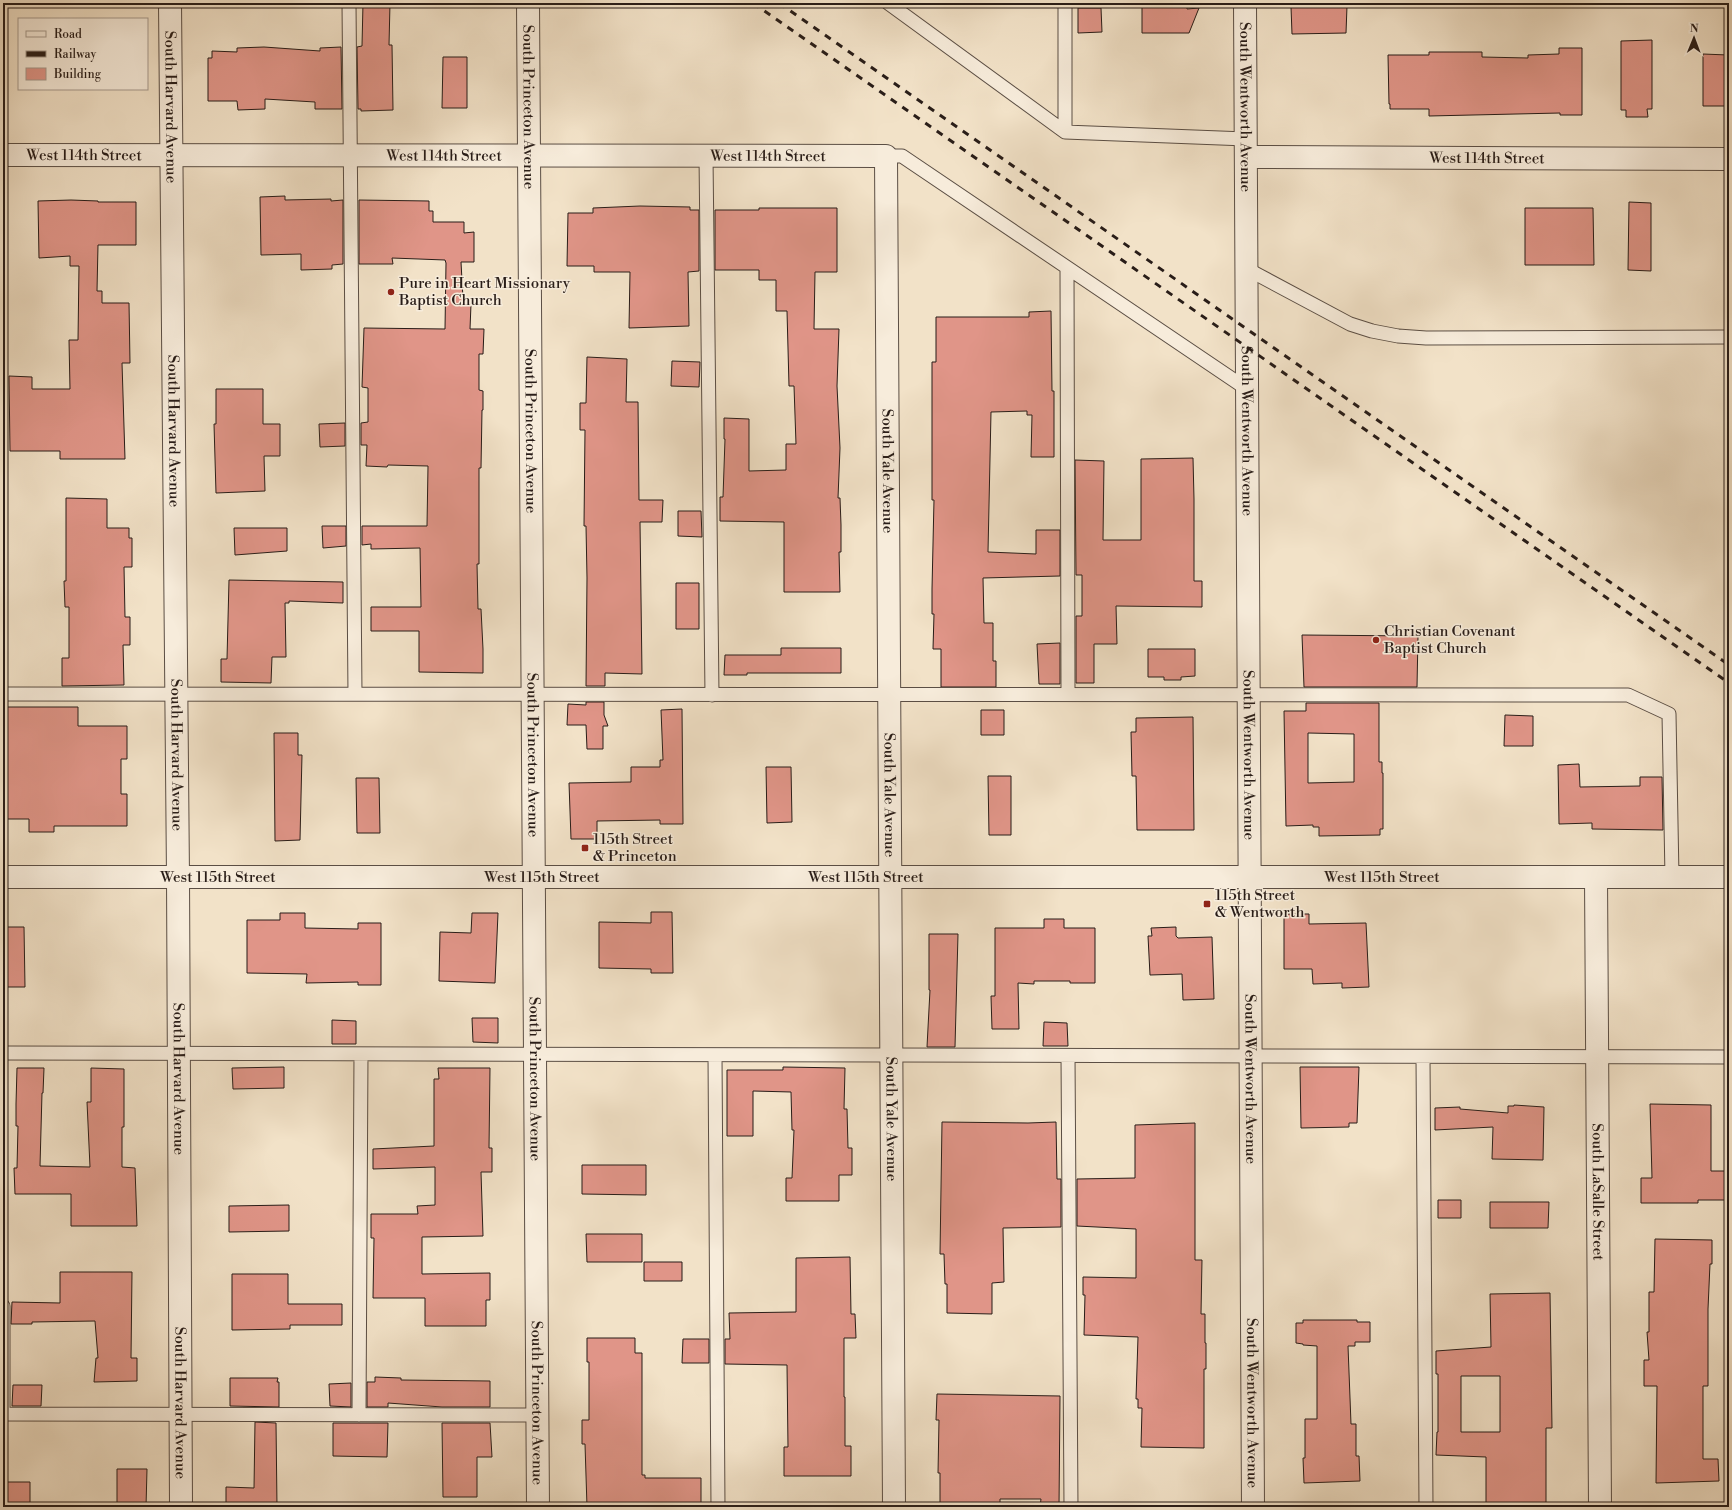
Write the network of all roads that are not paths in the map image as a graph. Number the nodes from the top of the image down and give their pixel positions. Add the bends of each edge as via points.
1 (170, 3) edge
2 (349, 3) edge
3 (528, 3) edge
4 (888, 3) edge
5 (1065, 3) edge
6 (1244, 3) edge
7 (1065, 132) junction
8 (1246, 148) junction
9 (3, 155) edge
10 (171, 155) junction
11 (350, 155) junction
12 (530, 155) junction
13 (706, 156) junction
14 (886, 156) junction
15 (1729, 159) edge
16 (1067, 268) junction
17 (1246, 269) junction
18 (1729, 337) edge
19 (1247, 389) junction
20 (3, 694) edge
21 (176, 694) junction
22 (355, 694) junction
23 (532, 694) junction
24 (1068, 694) junction
25 (712, 695) junction
26 (889, 695) junction
27 (1250, 695) junction
28 (3, 877) edge
29 (178, 877) junction
30 (533, 877) junction
31 (890, 877) junction
32 (1251, 877) junction
33 (1596, 877) junction
34 (1672, 877) junction
35 (1729, 877) edge
36 (3, 1053) edge
37 (179, 1054) junction
38 (361, 1054) junction
39 (534, 1055) junction
40 (715, 1055) junction
41 (891, 1055) junction
42 (1068, 1056) junction
43 (1252, 1056) junction
44 (1424, 1057) junction
45 (1597, 1057) junction
46 (1729, 1057) edge
47 (3, 1306) edge
48 (3, 1414) edge
49 (181, 1414) junction
50 (359, 1415) junction
51 (537, 1415) junction
52 (181, 1507) edge
53 (538, 1507) edge
54 (718, 1507) edge
55 (894, 1507) edge
56 (1071, 1507) edge
57 (1253, 1507) edge
58 (1426, 1507) edge
59 (1600, 1507) edge

1 - 10 street, South Harvard Avenue
2 - 11 lane
3 - 12 street, South Princeton Avenue
4 - 7 lane
5 - 7 lane
6 - 8 street, South Wentworth Avenue
7 - 8 lane
8 - 15 street, West 114th Street
8 - 17 street, South Wentworth Avenue
9 - 10 street, West 114th Street
10 - 11 street, West 114th Street
10 - 21 street, South Harvard Avenue
11 - 12 street, West 114th Street
11 - 22 lane
12 - 13 street, West 114th Street
12 - 23 street, South Princeton Avenue
13 - 14 street, West 114th Street
13 - 25 lane
14 - 16 lane via 902,156
14 - 26 street, South Yale Avenue
16 - 19 lane
16 - 24 lane
17 - 18 lane via 1350,324 1398,336
17 - 19 street, South Wentworth Avenue
19 - 27 street, South Wentworth Avenue
20 - 21 lane
21 - 22 lane
21 - 29 street, South Harvard Avenue
22 - 23 lane
23 - 25 lane
23 - 30 street, South Princeton Avenue
24 - 26 lane
24 - 27 lane
25 - 26 lane
26 - 31 street, South Yale Avenue
27 - 32 street, South Wentworth Avenue
27 - 34 lane via 1628,695 1669,714
28 - 29 street, West 115th Street
29 - 30 street, West 115th Street
29 - 37 street, South Harvard Avenue
30 - 31 street, West 115th Street
30 - 39 street, South Princeton Avenue
31 - 32 street, West 115th Street
31 - 41 street, South Yale Avenue
32 - 33 street, West 115th Street
32 - 43 street, South Wentworth Avenue
33 - 34 street, West 115th Street
33 - 45 street, South LaSalle Street
34 - 35 street, West 115th Street
36 - 37 lane
37 - 38 lane
37 - 49 street, South Harvard Avenue
38 - 39 lane
38 - 50 lane
39 - 40 lane
39 - 51 street, South Princeton Avenue
40 - 41 lane
40 - 54 lane
41 - 42 lane
41 - 55 street, South Yale Avenue
42 - 43 lane
42 - 56 lane
43 - 44 lane
43 - 57 street, South Wentworth Avenue
44 - 45 lane
44 - 58 lane
45 - 46 lane
45 - 59 street, South LaSalle Street
47 - 48 lane
48 - 49 lane
49 - 50 lane
49 - 52 street, South Harvard Avenue
50 - 51 lane
51 - 53 street, South Princeton Avenue

